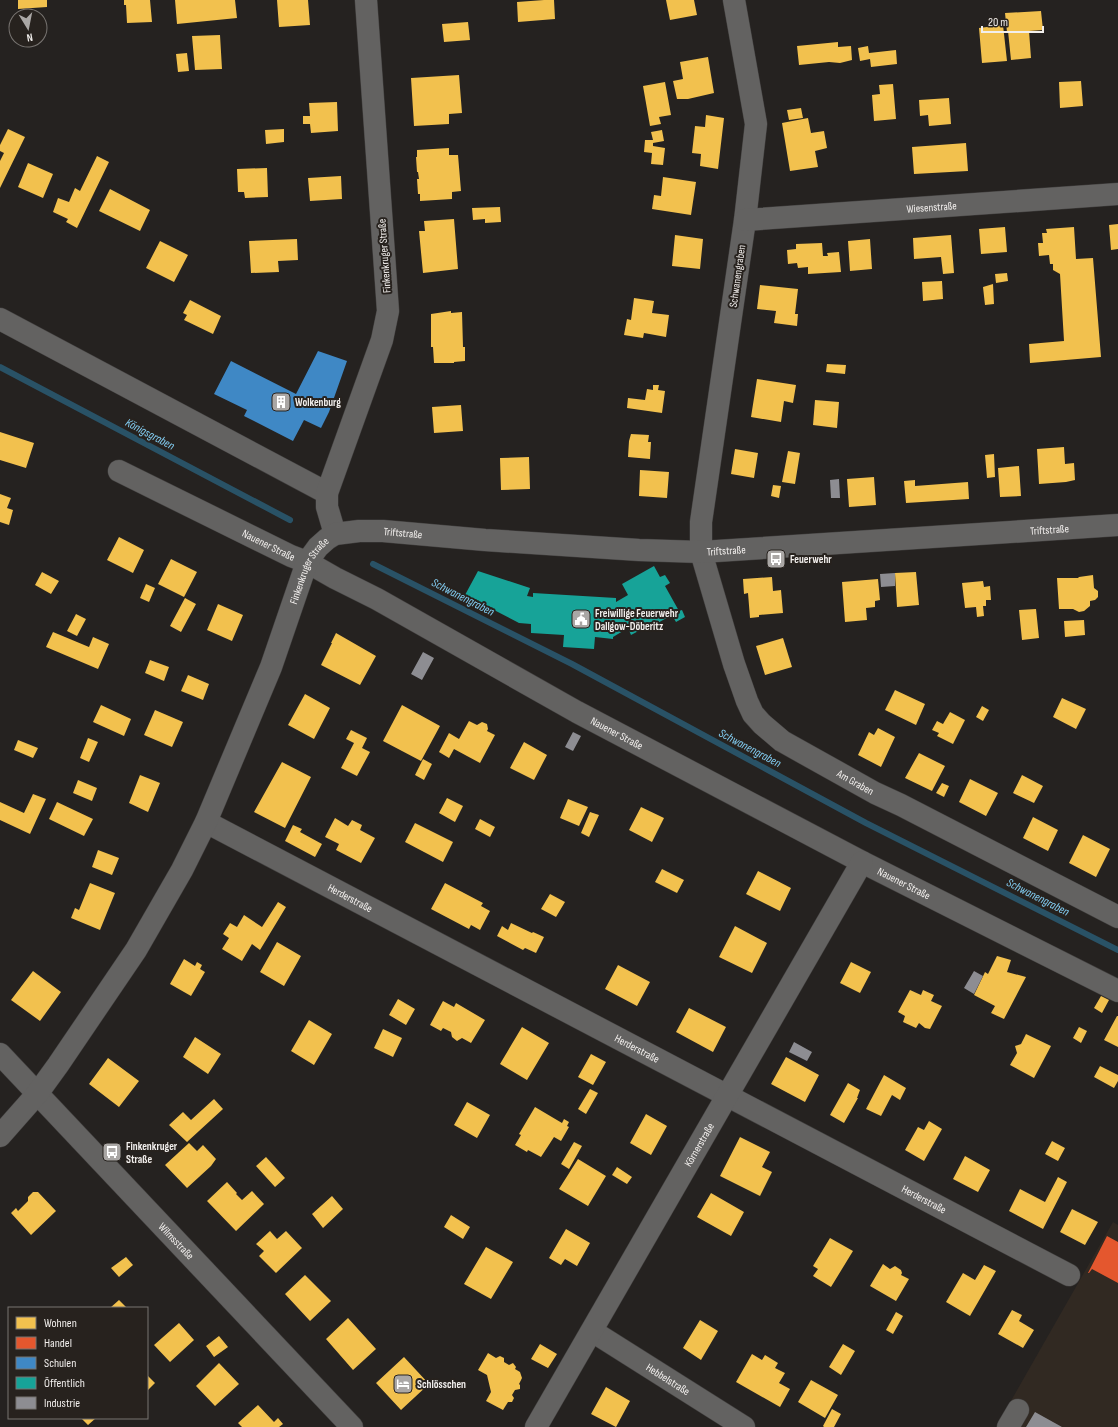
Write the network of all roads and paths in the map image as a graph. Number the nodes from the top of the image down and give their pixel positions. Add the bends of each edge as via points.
1 (366, 0) edge
2 (734, 0) edge
3 (1118, 194) edge
4 (745, 220) junction
5 (2, 326) edge
6 (119, 471) dead end
7 (327, 492) junction
8 (1118, 525) edge
9 (335, 534) junction
10 (701, 552) junction
11 (307, 562) junction
12 (206, 822) junction
13 (862, 862) junction
14 (1118, 917) edge
15 (1118, 991) edge
16 (0, 1054) edge
17 (37, 1094) junction
18 (728, 1095) junction
19 (0, 1136) edge
20 (1069, 1275) dead end
21 (592, 1331) junction
22 (352, 1427) edge
23 (536, 1427) edge
24 (744, 1427) edge

1 - 7 street, Finkenkruger Straße via 388,311 382,340
2 - 4 street, Schwanengraben via 756,124
3 - 4 street, Wiesenstraße
4 - 10 street, Schwanengraben via 701,522
5 - 7 street
6 - 11 street, Nauener Straße via 290,556
7 - 9 street, Finkenkruger Straße via 327,507
8 - 10 street, Triftstraße
9 - 10 street, Triftstraße via 383,531 485,540
9 - 11 street, Finkenkruger Straße via 318,547
10 - 14 street, Am Graben via 747,701 753,714 762,724 782,741 874,793
11 - 12 street, Finkenkruger Straße via 270,667
11 - 13 street, Nauener Straße via 576,712
12 - 17 street, Finkenkruger Straße via 136,950
12 - 18 street, Herderstraße
13 - 15 street, Nauener Straße
13 - 18 street, Körnerstraße
16 - 17 street, Wilmsstraße
17 - 19 street, Finkenkruger Straße
17 - 22 street, Wilmsstraße
18 - 20 street, Herderstraße
18 - 21 street, Körnerstraße
21 - 23 street, Körnerstraße
21 - 24 street, Hebbelstraße

